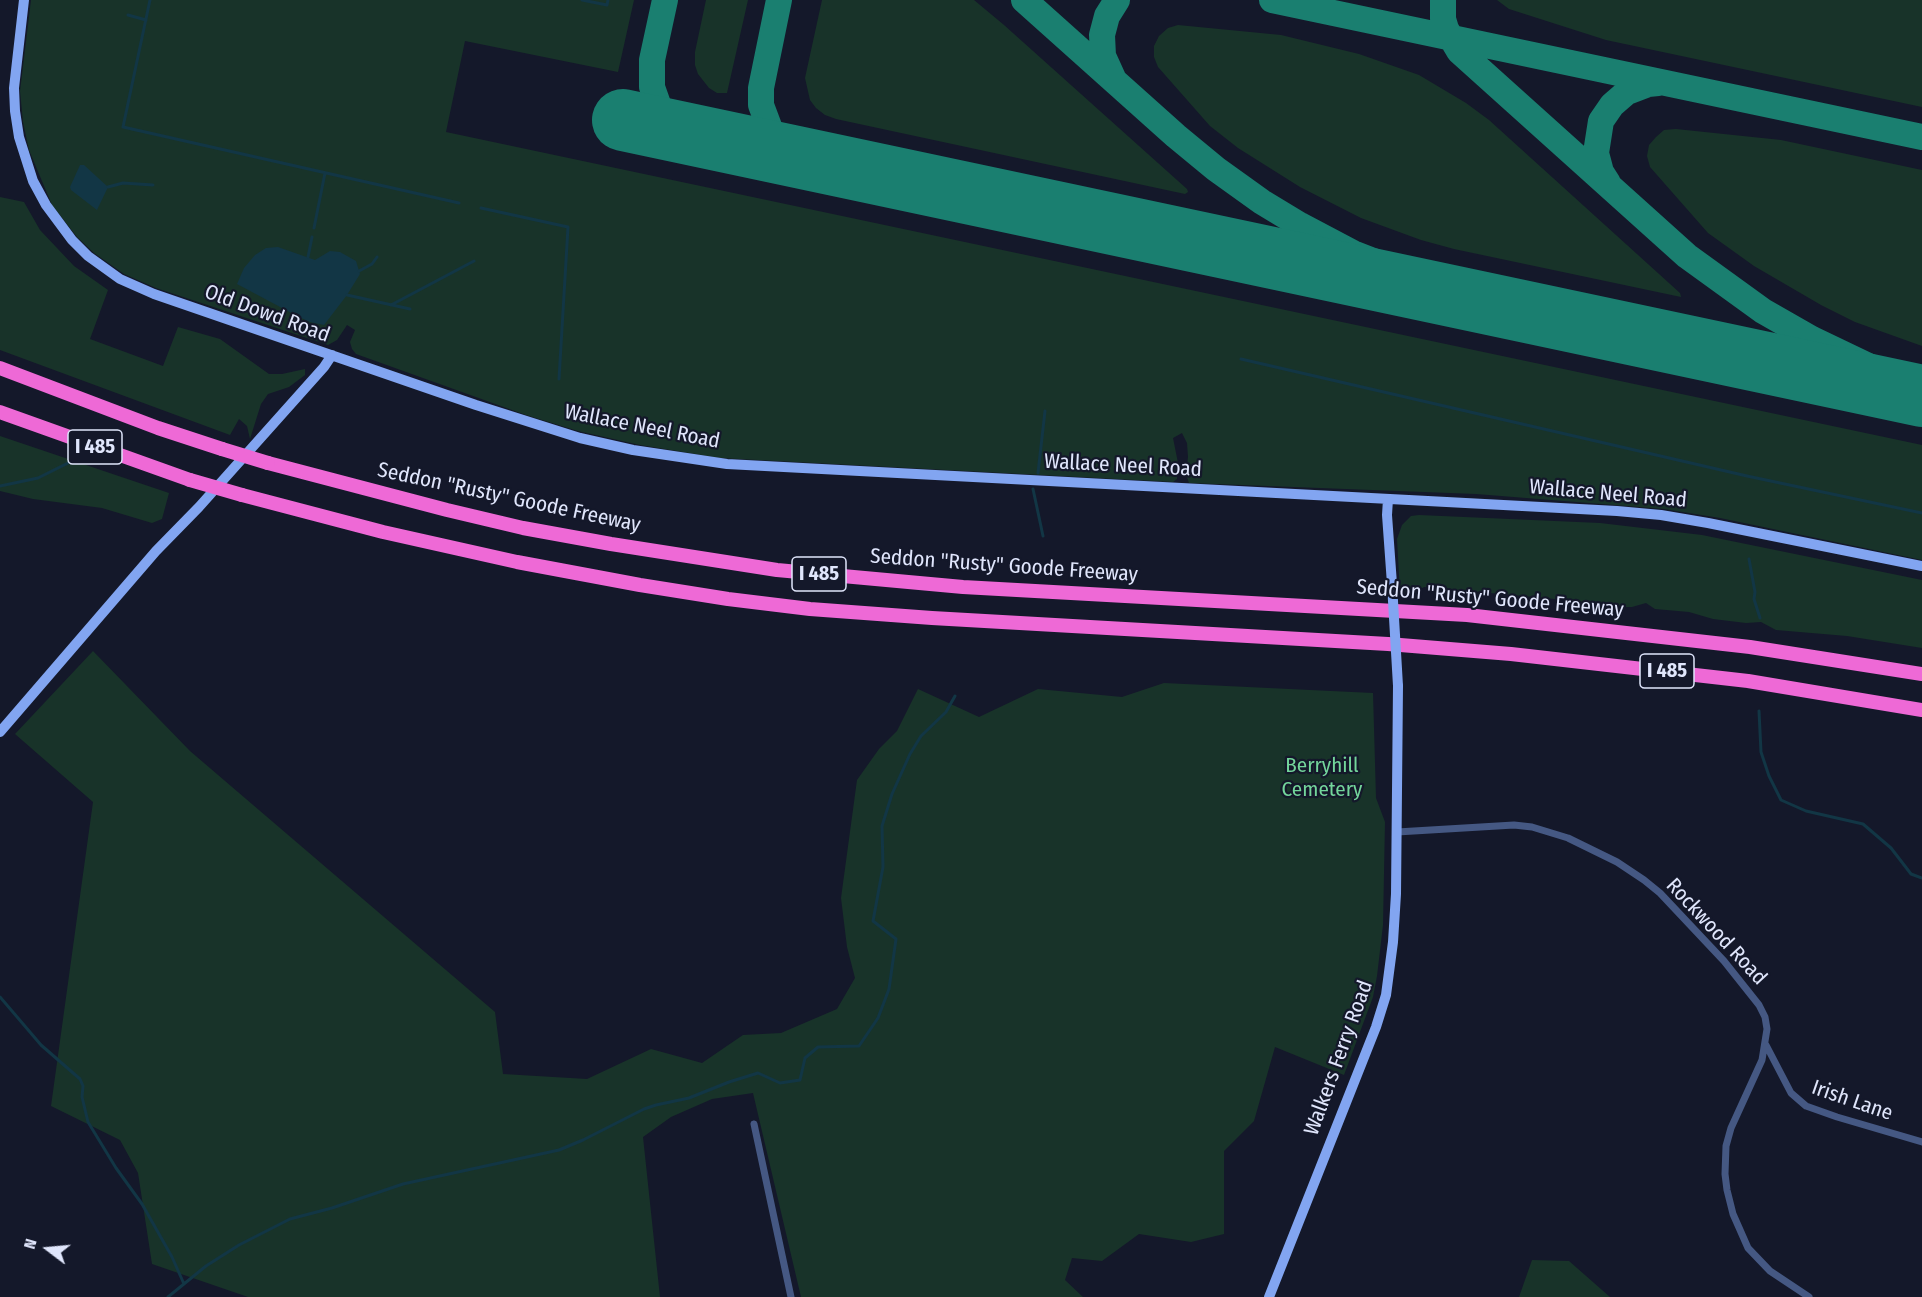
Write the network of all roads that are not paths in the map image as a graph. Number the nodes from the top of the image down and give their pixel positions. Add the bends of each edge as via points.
1 (24, 0) edge
2 (332, 356) junction
3 (0, 368) edge
4 (0, 412) edge
5 (1388, 499) junction
6 (1922, 566) edge
7 (1922, 674) edge
8 (1922, 710) edge
9 (0, 732) edge
10 (1397, 832) junction
11 (1766, 1045) junction
12 (754, 1124) dead end
13 (1922, 1142) edge
14 (791, 1297) edge
15 (1269, 1297) edge
16 (1809, 1297) edge

1 - 2 street, Old Dowd Road via 14,88 19,137 33,181 72,240 104,268 138,288
2 - 5 street, Wallace Neel Road via 580,438 697,461
2 - 9 street, Old Dowd Road
3 - 7 highway, Seddon "Rusty" Goode Freeway / I 485, bridge via 158,428 268,463 523,528 611,544 777,570 963,587 1467,615 1750,647
4 - 8 highway, I 485, bridge via 190,480 383,532 517,562 728,599 932,618 1500,653 1748,681
5 - 6 street, Wallace Neel Road via 1660,515
5 - 10 street, Walkers Ferry Road, bridge via 1398,686
10 - 11 street, Rockwood Road via 1492,825 1532,827 1576,841 1617,862 1660,893 1747,987 1765,1017
10 - 15 street, Walkers Ferry Road via 1394,942 1386,995
11 - 13 street, Irish Lane via 1791,1093 1806,1106
11 - 16 street, Rockwood Road via 1726,1146 1727,1190 1748,1248 1770,1271
12 - 14 street

